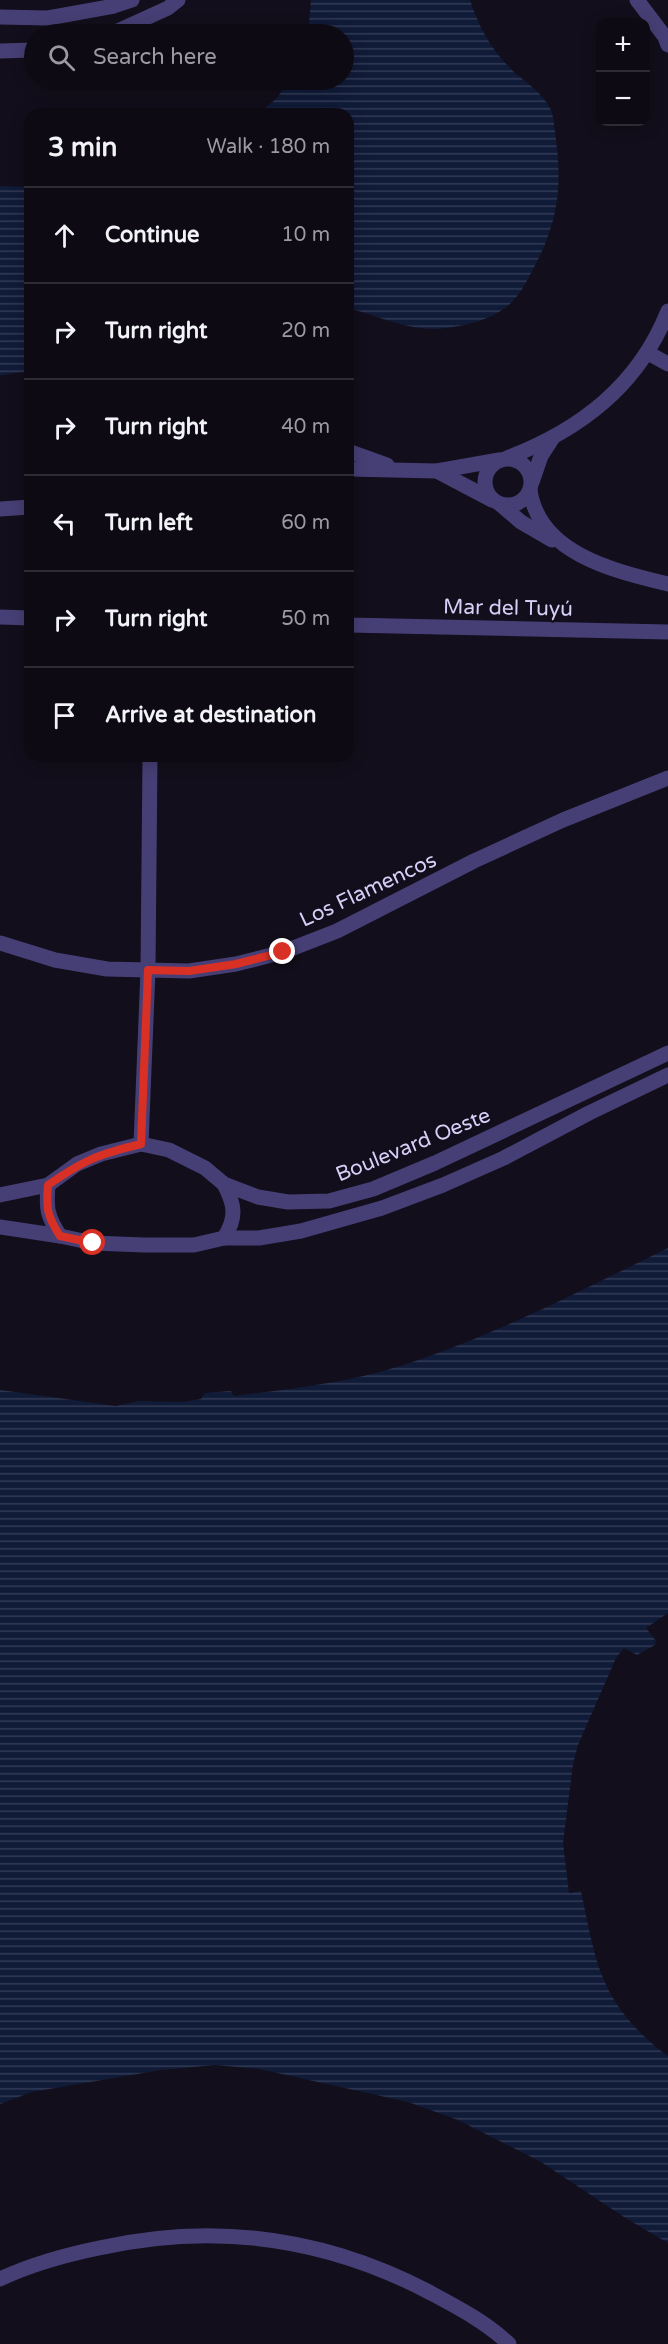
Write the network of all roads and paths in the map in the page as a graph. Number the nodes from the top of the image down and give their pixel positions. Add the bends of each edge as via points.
1 (132, 0) edge
2 (178, 0) edge
3 (637, 0) edge
4 (114, 6) junction
5 (0, 17) edge
6 (117, 24) edge
7 (135, 24) edge
8 (668, 45) edge
9 (24, 50) edge
10 (0, 51) edge
11 (668, 311) edge
12 (648, 353) junction
13 (668, 364) edge
14 (552, 440) junction
15 (354, 453) edge
16 (503, 459) junction
17 (354, 469) edge
18 (401, 470) junction
19 (437, 471) junction
20 (531, 486) junction
21 (497, 502) junction
22 (24, 507) edge
23 (0, 509) edge
24 (565, 546) junction
25 (668, 584) edge
26 (0, 617) edge
27 (24, 618) edge
28 (354, 625) edge
29 (668, 632) edge
30 (150, 762) edge
31 (668, 778) edge
32 (0, 944) edge
33 (148, 970) junction
34 (668, 1053) edge
35 (668, 1075) edge
36 (141, 1144) junction
37 (435, 1163) junction
38 (224, 1184) junction
39 (48, 1185) junction
40 (443, 1185) junction
41 (0, 1195) edge
42 (0, 1227) edge
43 (60, 1236) junction
44 (224, 1238) junction
45 (0, 2280) edge
46 (509, 2344) edge

1 - 4 street
2 - 7 street
3 - 8 street
4 - 5 street via 48,18
4 - 6 street
9 - 10 street
11 - 12 street
12 - 13 street
12 - 14 street via 627,381
14 - 16 street
14 - 20 street via 541,456
15 - 18 street
16 - 19 street
16 - 20 street via 523,463 531,475
16 - 21 street via 492,464 484,478
17 - 18 street
18 - 19 street
19 - 21 street
20 - 21 street via 522,501 507,506
20 - 24 street via 538,517
21 - 24 street via 528,527
22 - 23 street
24 - 25 street via 617,572
26 - 27 street
28 - 29 street, Mar del Tuyú
30 - 33 street
31 - 33 street, Los Flamencos via 563,820 337,931 283,952 189,971
32 - 33 street, Los Flamencos via 107,969
33 - 36 street
34 - 37 street, Boulevard Oeste
35 - 40 street, Boulevard Oeste
36 - 38 street, Boulevard Oeste via 169,1150 206,1168
36 - 39 street, Boulevard Oeste via 77,1164
37 - 38 street, Boulevard Oeste via 373,1189 329,1201 288,1202 258,1197
37 - 40 street
38 - 44 street via 233,1201 233,1225
39 - 41 street, Boulevard Oeste
39 - 43 street via 46,1206
40 - 44 street, Boulevard Oeste via 382,1208 301,1231 260,1238
42 - 43 street, Boulevard Oeste
43 - 44 street, Boulevard Oeste via 93,1243 144,1245 194,1245
45 - 46 street via 46,2261 153,2238 201,2234 264,2238 305,2245 384,2271 456,2307

